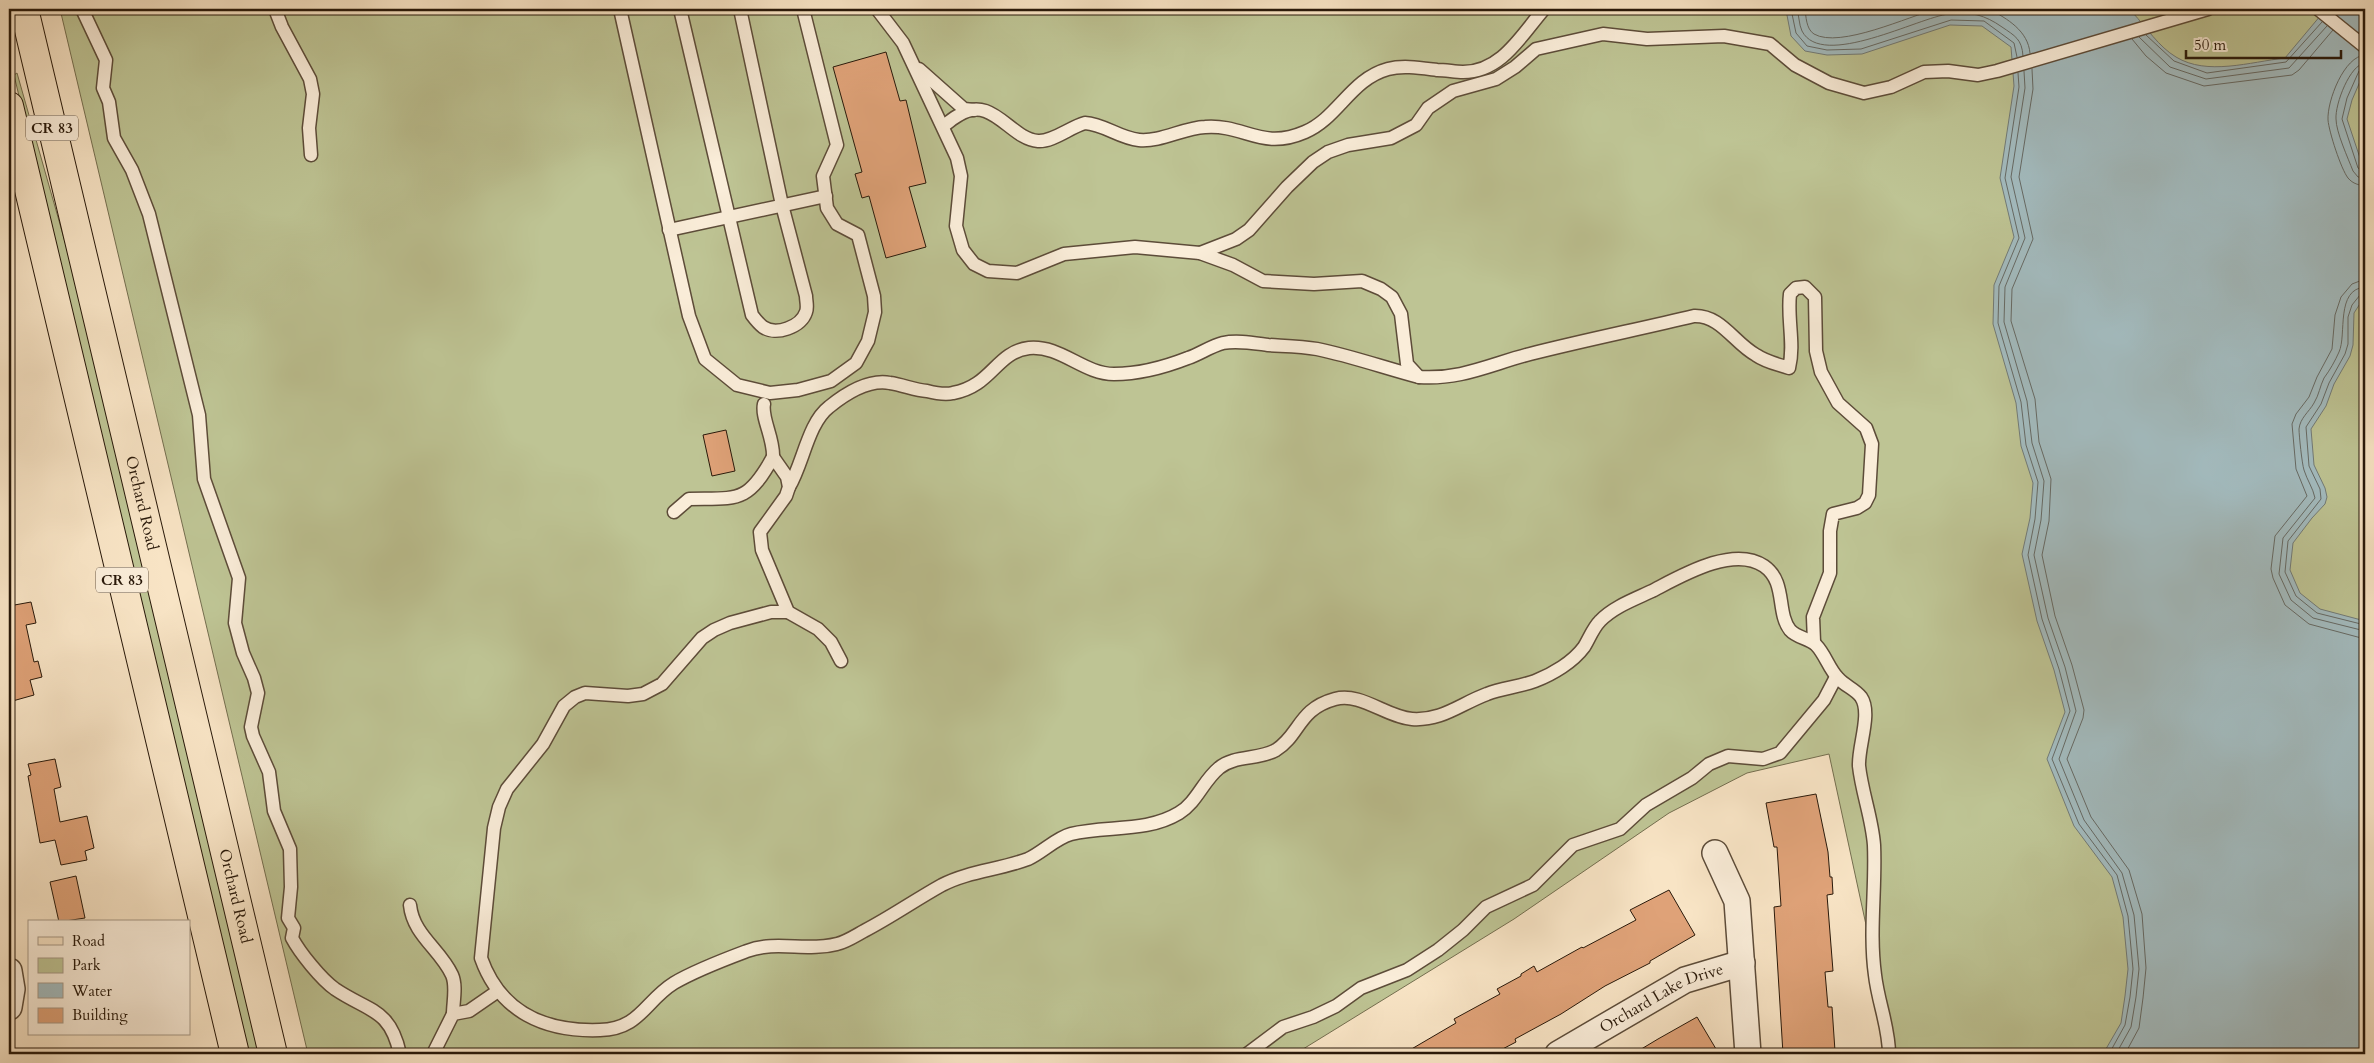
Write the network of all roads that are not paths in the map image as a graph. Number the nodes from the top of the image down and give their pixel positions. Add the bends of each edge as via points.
1 (24, 9) edge
2 (82, 9) edge
3 (275, 9) edge
4 (620, 9) edge
5 (680, 9) edge
6 (740, 9) edge
7 (803, 9) edge
8 (877, 9) edge
9 (1544, 9) edge
10 (2208, 9) edge
11 (2318, 9) edge
12 (903, 43) junction
13 (2365, 47) edge
14 (9, 106) edge
15 (982, 110) junction
16 (943, 126) junction
17 (311, 155) dead end
18 (826, 196) junction
19 (782, 205) junction
20 (727, 217) junction
21 (669, 230) junction
22 (1200, 253) junction
23 (1419, 377) junction
24 (764, 404) dead end
25 (774, 457) junction
26 (789, 487) junction
27 (674, 512) dead end
28 (788, 612) junction
29 (1814, 642) junction
30 (842, 661) dead end
31 (1836, 677) junction
32 (1715, 853) dead end
33 (410, 905) dead end
34 (1742, 963) junction
35 (9, 971) edge
36 (498, 991) junction
37 (9, 1007) edge
38 (453, 1014) junction
39 (235, 1054) edge
40 (273, 1054) edge
41 (400, 1054) edge
42 (433, 1054) edge
43 (1247, 1054) edge
44 (1558, 1054) edge
45 (1748, 1054) edge
46 (1889, 1054) edge

1 - 40 main road, Orchard Road / CR 83
2 - 41 lane via 106,60 103,88 109,102 114,138 132,170 149,214 198,415 204,479 239,578 235,623 242,653 258,693 251,727 269,772 274,812 290,849 288,918 294,928 292,938 333,988 376,1012 394,1029
3 - 17 lane via 310,79 313,94 309,128
4 - 21 lane
5 - 20 lane
6 - 19 lane
7 - 18 lane via 837,145 823,176
8 - 12 lane
9 - 15 lane via 1508,54 1486,66 1464,72 1389,68 1363,80 1315,126 1280,139 1261,139 1223,127 1204,126 1141,140 1085,123 1040,141 1022,136 1001,118
10 - 22 lane via 1997,71 1978,75 1924,72 1891,87 1864,93 1829,83 1795,66 1770,44 1724,36 1647,39 1603,34 1536,49 1496,78 1453,91 1428,108 1416,125 1391,138 1348,144 1328,152 1287,187 1249,230 1236,239
11 - 13 lane
12 - 15 lane via 918,68 947,96 964,109
12 - 16 lane
14 - 39 main road, CR 83
15 - 16 lane via 959,114
16 - 22 lane via 961,176 956,226 963,250 974,264 988,271 1017,274 1064,254 1135,247
18 - 19 lane
18 - 21 lane via 827,208 837,224 858,235 874,296 874,312 868,342 856,363 830,381 798,390 770,393 737,385 705,359 689,316
19 - 20 lane
19 - 20 lane via 806,296 807,310 802,321 792,327 764,328 752,315
20 - 21 lane
22 - 23 lane via 1263,281 1362,282 1381,289 1392,297 1401,314 1407,364
23 - 26 lane via 1316,349 1241,342 1222,343 1188,358 1141,371 1113,374 1096,371 1055,350 1028,348 1004,358 970,390 951,394 878,382 867,384 822,413
23 - 29 lane via 1462,375 1540,351 1694,316 1713,320 1754,355 1789,368 1792,357 1788,322 1790,294 1796,288 1805,287 1815,297 1817,307 1816,351 1821,372 1838,403 1866,428 1872,452 1869,495 1865,503 1833,514 1830,573 1813,617
24 - 25 lane via 762,411 774,443
25 - 26 lane via 788,478
25 - 27 lane via 753,489 724,500 689,499
26 - 28 lane via 763,527 759,542
28 - 30 lane via 818,629
28 - 36 lane via 771,612 714,630 702,638 662,684 643,694 585,693 564,706 543,744 507,789 496,821 481,958 487,976
29 - 31 lane
29 - 36 lane via 1791,631 1778,585 1768,569 1760,563 1733,559 1714,563 1692,570 1621,606 1597,623 1576,656 1536,680 1484,695 1456,711 1427,719 1403,718 1360,700 1334,699 1306,713 1284,744 1274,752 1220,766 1191,804 1167,819 1065,836 1041,853 1022,861 958,877 837,944 768,945 746,951 679,980 634,1022 603,1030 579,1029 536,1020 514,1008
31 - 43 lane via 1824,700 1780,753 1763,759 1728,756 1709,764 1646,805 1620,829 1573,845 1532,885 1486,907 1430,955 1406,970 1361,988 1336,1006 1283,1027
31 - 46 lane via 1859,693 1865,707 1859,766 1874,841 1874,972 1889,1037
32 - 34 street via 1737,901
33 - 38 lane via 415,924 452,976
34 - 44 street, Orchard Lake Drive via 1685,980
34 - 45 street
35 - 37 street via 12,989
36 - 38 lane via 469,1010
38 - 42 lane

